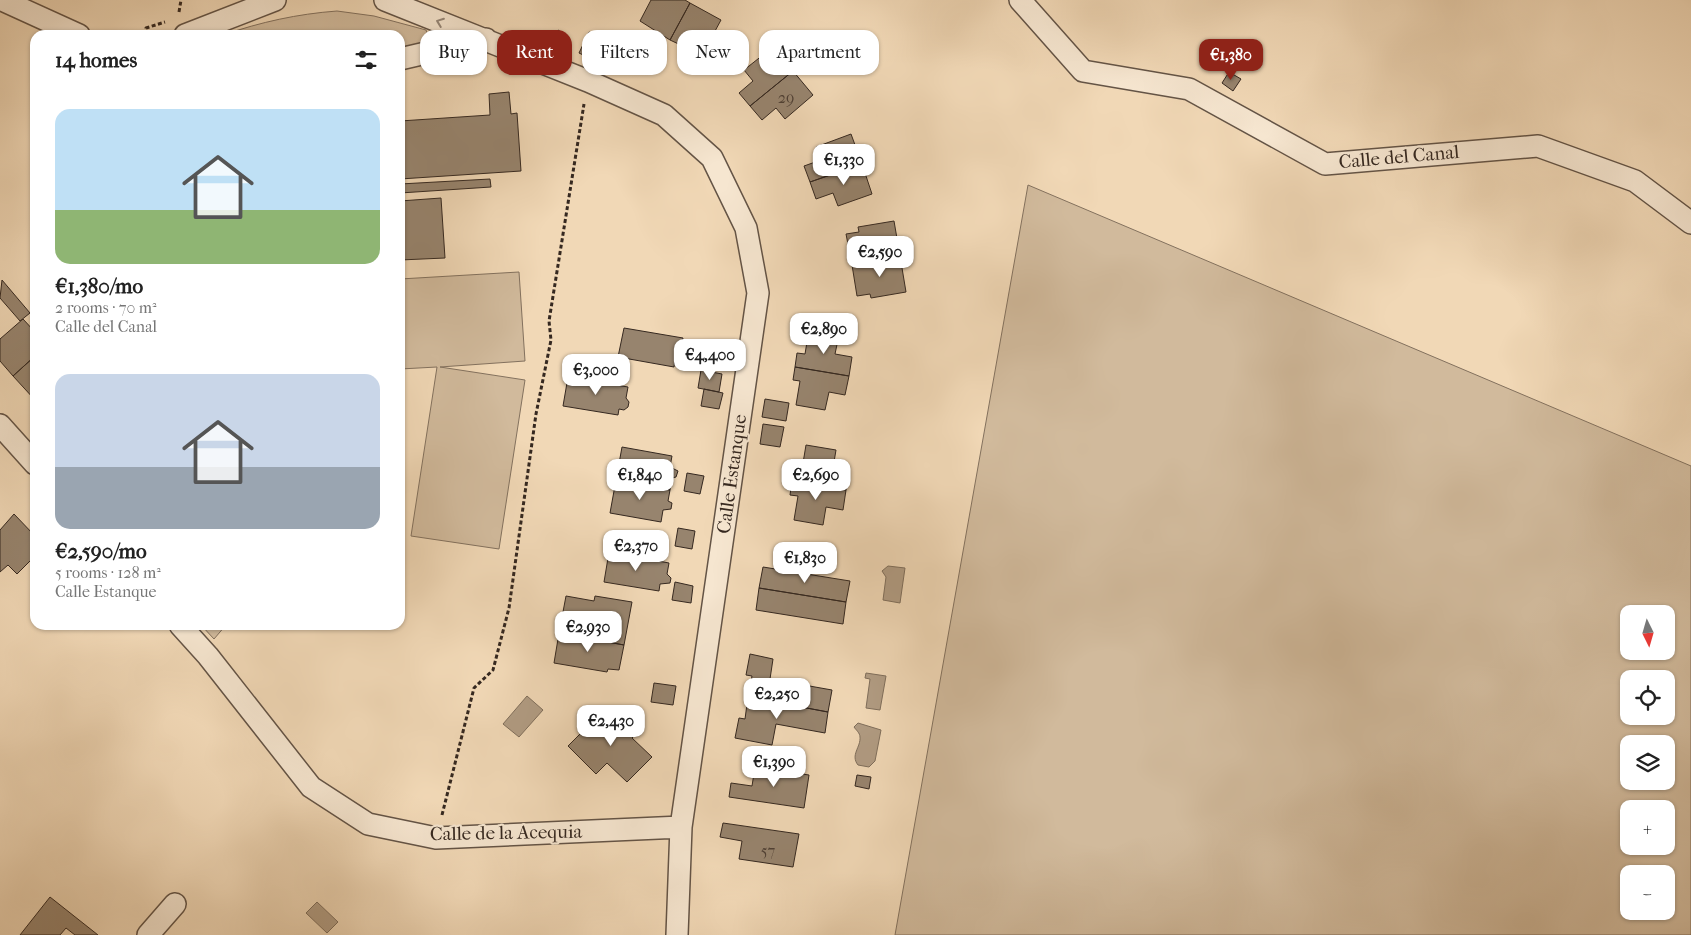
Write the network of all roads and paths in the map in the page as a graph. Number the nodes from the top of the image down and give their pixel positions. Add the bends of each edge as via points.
1 (2, 0) edge
2 (275, 0) edge
3 (385, 0) edge
4 (1020, 0) edge
5 (68, 30) edge
6 (198, 30) edge
7 (463, 30) edge
8 (487, 39) edge
9 (420, 54) edge
10 (405, 58) edge
11 (588, 81) junction
12 (1691, 223) edge
13 (0, 425) edge
14 (30, 458) edge
15 (185, 630) edge
16 (681, 828) junction
17 (436, 838) junction
18 (175, 904) dead end
19 (148, 935) edge
20 (677, 935) edge

1 - 5 street
2 - 6 street
7 -> 3 street, Calle Estanque
4 - 12 street, Calle del Canal via 1082,71 1189,89 1325,164 1538,146 1635,181
8 - 11 street, Calle Estanque
9 - 10 street
11 - 16 street, Calle Estanque via 664,115 712,158 746,228 758,293
11 - 17 path via 549,321 551,340 536,414 509,608 493,670 474,688
13 - 14 street
15 - 17 street, Calle de la Acequia via 311,787 368,824
16 - 17 street, Calle de la Acequia
16 - 20 street, Calle Estanque
18 - 19 street

